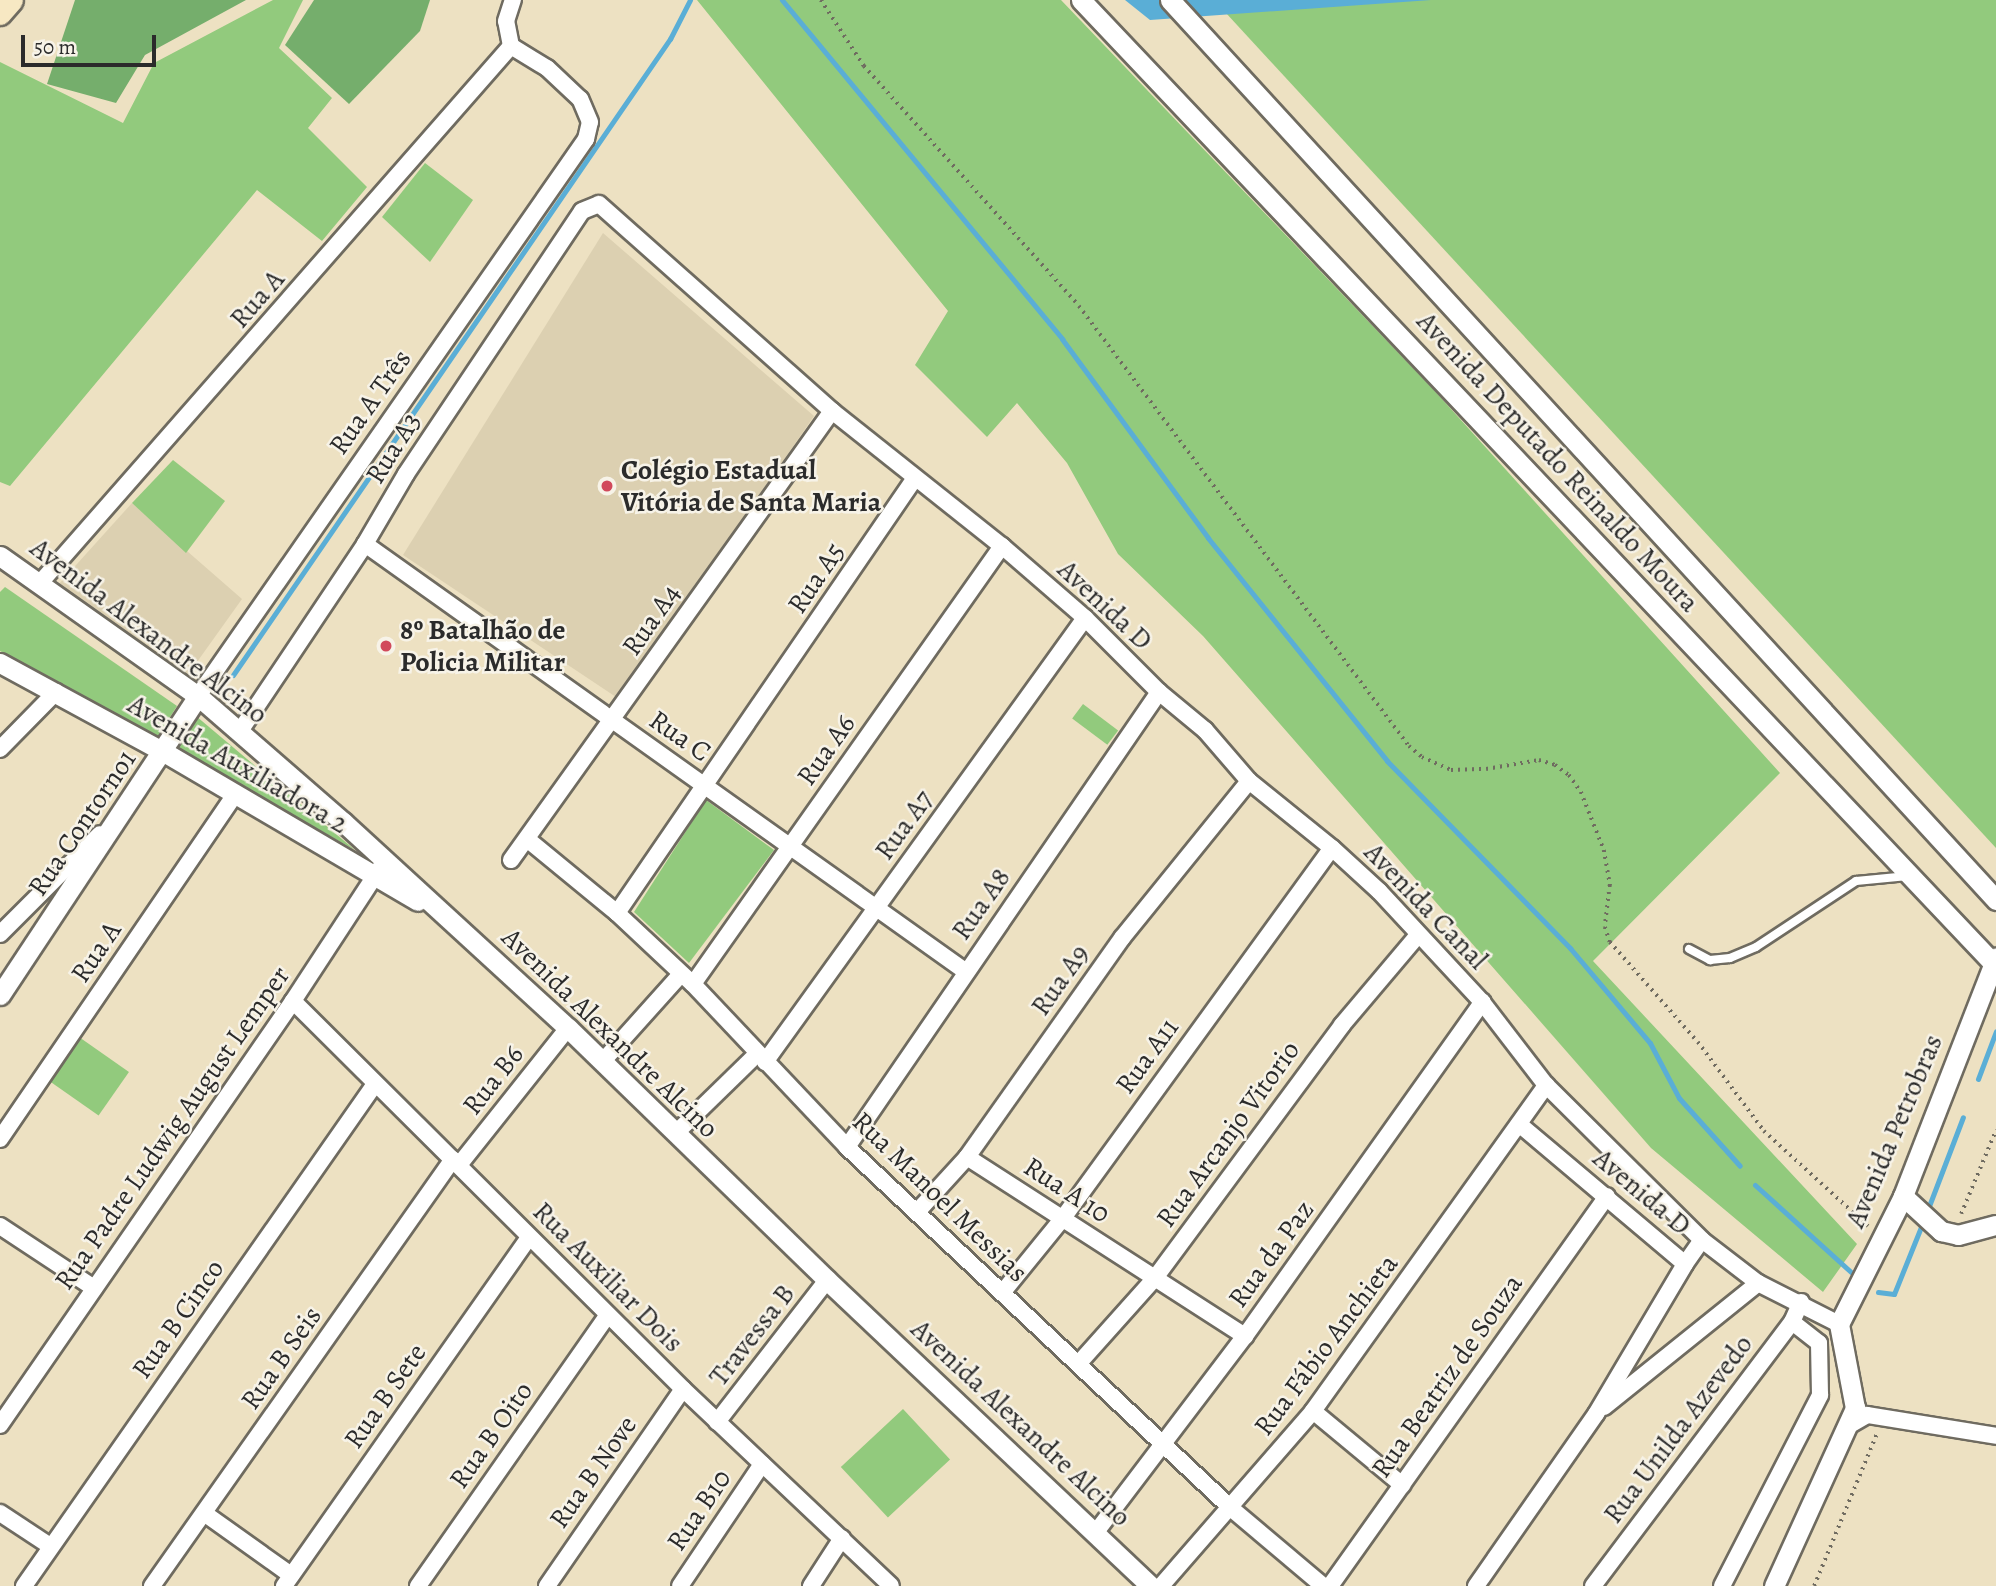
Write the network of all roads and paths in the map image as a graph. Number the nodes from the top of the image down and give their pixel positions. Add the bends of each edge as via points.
1 (12, 0) edge
2 (513, 0) edge
3 (821, 0) edge
4 (1081, 0) edge
5 (1170, 0) edge
6 (0, 14) edge
7 (511, 46) junction
8 (832, 411) junction
9 (915, 478) junction
10 (365, 544) junction
11 (1002, 546) junction
12 (3, 564) edge
13 (40, 583) junction
14 (1085, 618) junction
15 (0, 663) edge
16 (56, 692) junction
17 (1159, 692) junction
18 (198, 696) junction
19 (612, 720) junction
20 (240, 731) junction
21 (0, 749) edge
22 (164, 752) junction
23 (1250, 781) junction
24 (703, 785) junction
25 (235, 795) junction
26 (120, 814) junction
27 (527, 839) junction
28 (790, 846) junction
29 (1332, 848) junction
30 (511, 860) dead end
31 (380, 869) junction
32 (1911, 875) junction
33 (1996, 900) edge
34 (876, 908) junction
35 (617, 913) junction
36 (0, 934) edge
37 (1418, 935) junction
38 (1689, 949) dead end
39 (1995, 961) edge
40 (965, 971) junction
41 (687, 979) junction
42 (0, 995) edge
43 (293, 1001) junction
44 (1482, 1002) junction
45 (568, 1028) junction
46 (761, 1058) junction
47 (603, 1061) junction
48 (375, 1084) junction
49 (1546, 1085) junction
50 (1519, 1124) junction
51 (1996, 1130) edge
52 (676, 1133) junction
53 (0, 1139) edge
54 (847, 1147) junction
55 (967, 1157) junction
56 (456, 1162) junction
57 (1607, 1196) junction
58 (1903, 1196) junction
59 (917, 1212) junction
60 (1957, 1218) dead end
61 (1063, 1219) junction
62 (1996, 1225) edge
63 (0, 1226) edge
64 (529, 1237) junction
65 (1880, 1237) junction
66 (1702, 1240) junction
67 (1685, 1264) junction
68 (1155, 1278) junction
69 (827, 1280) junction
70 (1758, 1283) junction
71 (94, 1288) junction
72 (1002, 1293) junction
73 (1801, 1302) junction
74 (608, 1315) junction
75 (1792, 1322) junction
76 (1839, 1324) junction
77 (1245, 1336) junction
78 (1079, 1363) junction
79 (683, 1389) junction
80 (1313, 1412) junction
81 (1596, 1414) junction
82 (1883, 1418) junction
83 (717, 1422) junction
84 (0, 1425) edge
85 (1848, 1426) junction
86 (1996, 1436) edge
87 (1163, 1444) junction
88 (762, 1464) junction
89 (1402, 1485) junction
90 (1232, 1508) junction
91 (0, 1513) edge
92 (204, 1513) junction
93 (1096, 1532) junction
94 (842, 1538) junction
95 (50, 1546) junction
96 (288, 1581) edge
97 (24, 1586) edge
98 (152, 1586) edge
99 (418, 1586) edge
100 (547, 1586) edge
101 (680, 1586) edge
102 (811, 1586) edge
103 (891, 1586) edge
104 (1151, 1586) edge
105 (1161, 1586) edge
106 (1323, 1586) edge
107 (1330, 1586) edge
108 (1476, 1586) edge
109 (1592, 1586) edge
110 (1722, 1586) edge
111 (1774, 1586) edge
112 (1814, 1586) edge

1 - 6 main road
2 - 7 street via 506,21
3 - 65 path via 864,66 1079,306 1409,746 1451,769 1486,769 1539,760 1569,775 1581,792 1604,850 1610,885 1605,927 1611,942 1698,1042 1764,1131
4 - 32 street, Avenida Deputado Reinaldo Moura
5 - 33 street, Avenida Deputado Reinaldo Moura
7 - 13 street, Rua A
7 - 18 street, Rua A Três via 547,68 580,99 589,116 586,139
8 - 9 street
8 - 10 street, Rua A3 via 599,204 582,211 405,474
8 - 19 street, Rua A4
9 - 11 street, Avenida D
9 - 24 street, Rua A5
10 - 19 street, Rua C
10 - 20 street, Rua A3
11 - 14 street, Avenida D
11 - 28 street, Rua A6
12 - 13 street, Avenida Alexandre Alcino
13 - 18 street, Avenida Alexandre Alcino
14 - 17 street, Avenida D
14 - 34 street, Rua A7
15 - 16 street, Avenida Auxiliadora 2
16 - 21 street
16 - 22 street, Avenida Auxiliadora 2
17 - 23 street, Avenida D via 1205,730
17 - 40 street, Rua A8
18 - 20 street, Avenida Alexandre Alcino
18 - 22 street, Rua Contorno1
19 - 24 street, Rua C
19 - 27 street, Rua A4
20 - 31 street, Avenida Alexandre Alcino
22 - 25 street, Avenida Auxiliadora 2
22 - 26 street, Rua Contorno1
23 - 29 street, Avenida Canal
23 - 55 street, Rua A9 via 1122,938
24 - 28 street, Rua C
24 - 35 street, Rua A5
25 - 31 street, Avenida Auxiliadora 2
25 - 53 street, Rua A
26 - 36 street
26 - 42 street, Rua Contorno1
27 - 30 street, Rua A4
27 - 35 street, Rua Manoel Messias
28 - 34 street, Rua C
28 - 41 street, Rua A6
29 - 37 street, Avenida Canal
29 - 61 street, Rua A11
31 - 43 street, Rua Padre Ludwig August Lemper
31 - 45 street, Avenida Alexandre Alcino via 446,917
32 - 38 lane via 1856,881 1756,947 1730,958 1710,960
32 - 39 street, Avenida Deputado Reinaldo Moura
34 - 40 street, Rua C
34 - 46 street, Rua A7
35 - 41 street, Rua Manoel Messias
37 - 44 street, Avenida Canal
37 - 68 street, Rua Arcanjo Vitorio via 1334,1036
39 - 58 street, Avenida Petrobras
40 - 54 street, Rua A8
41 - 46 street, Rua Manoel Messias
41 - 47 street, Rua A6
43 - 48 street, Rua Auxiliar Dois
43 - 71 street, Rua Padre Ludwig August Lemper
44 - 49 street, Avenida Canal
44 - 77 street, Rua da Paz
45 - 47 street, Avenida Alexandre Alcino
45 - 56 street, Rua B6
46 - 52 street, Rua A7
46 - 54 street, Rua Manoel Messias
47 - 52 street, Avenida Alexandre Alcino
48 - 56 street, Rua Auxiliar Dois
48 - 95 street, Rua B Cinco
49 - 50 street
49 - 66 street, Avenida Canal
50 - 57 street, Avenida D
50 - 80 street, Rua Fábio Anchieta
51 - 60 path via 1965,1211
52 - 69 street, Avenida Alexandre Alcino
54 - 59 street, Rua Manoel Messias
55 - 59 street, Rua A9
55 - 61 street, Rua A 10
56 - 64 street, Rua Auxiliar Dois
56 - 92 street, Rua B Seis
57 - 67 street, Avenida D
57 - 89 street, Rua Beatriz de Souza
58 - 62 street via 1941,1231 1958,1236
58 - 65 street, Avenida Petrobras
59 - 72 street, Rua Manoel Messias
61 - 68 street, Rua A 10
61 - 72 street, Rua A11
63 - 71 street
64 - 74 street, Rua Auxiliar Dois
64 - 96 street, Rua B Sete
65 - 76 street, Avenida Petrobras
66 - 67 street, Avenida D
66 - 70 street, Avenida D
67 - 81 street
68 - 77 street, Rua A 10
68 - 78 street, Rua Arcanjo Vitorio
69 - 83 street, Travessa B
69 - 93 street, Avenida Alexandre Alcino
70 - 73 street, Avenida D
70 - 81 street
71 - 84 street, Rua Padre Ludwig August Lemper
72 - 78 street, Rua Manoel Messias
73 - 75 street, Rua Unilda Azevedo
73 - 76 street, Avenida D
74 - 79 street, Rua Auxiliar Dois
74 - 99 street, Rua B Oito
75 - 109 street, Rua Unilda Azevedo
75 - 110 street via 1819,1343 1820,1395
76 - 85 street via 1855,1408
77 - 87 street, Rua da Paz
78 - 87 street, Rua Manoel Messias
79 - 83 street, Rua Auxiliar Dois
79 - 100 street, Rua B Nove
80 - 89 street
80 - 90 street, Rua Fábio Anchieta
81 - 108 street
82 - 85 street via 1867,1415
82 - 86 street
82 - 112 path
83 - 88 street, Rua Auxiliar Dois
85 - 111 street
87 - 90 street, Rua Manoel Messias
87 - 93 street, Rua da Paz
88 - 94 street, Rua Auxiliar Dois
88 - 101 street, Rua B10
89 - 107 street, Rua Beatriz de Souza
90 - 105 street, Rua Fábio Anchieta
90 - 106 street, Rua Manoel Messias
91 - 95 street
92 - 96 street
92 - 98 street, Rua B Seis
93 - 104 street, Avenida Alexandre Alcino
94 - 102 street
94 - 103 street, Rua Auxiliar Dois
95 - 97 street, Rua B Cinco

